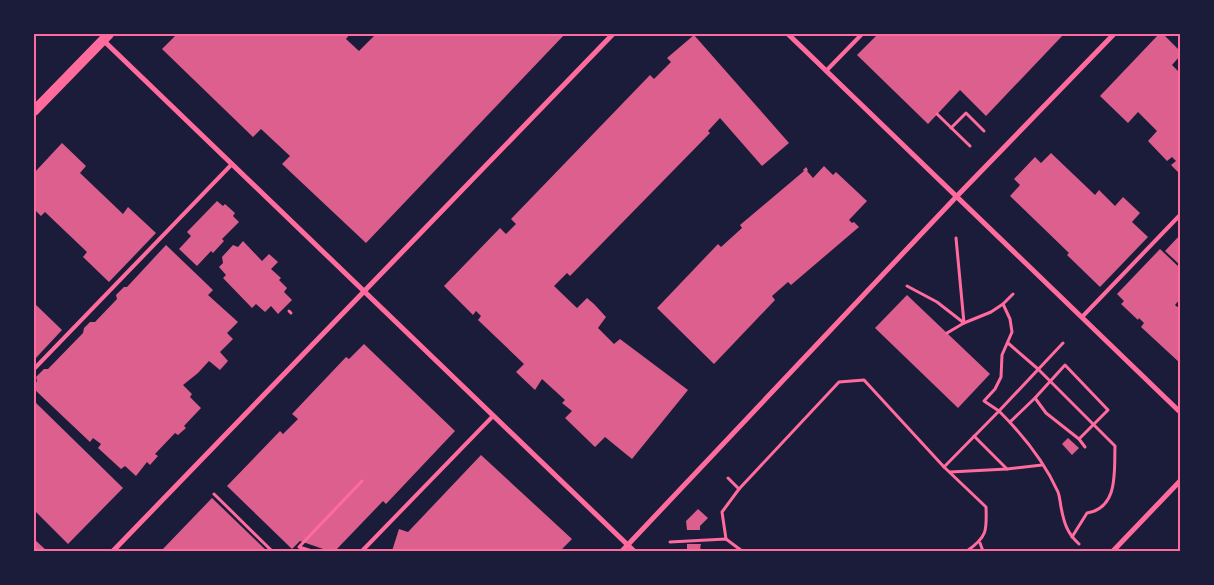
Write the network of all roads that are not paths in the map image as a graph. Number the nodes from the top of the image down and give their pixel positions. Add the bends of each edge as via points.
1 (612, 34) edge
2 (788, 34) edge
3 (862, 34) edge
4 (1114, 34) edge
5 (106, 37) edge
6 (826, 71) junction
7 (34, 111) edge
8 (232, 164) junction
9 (956, 196) junction
10 (1180, 215) edge
11 (364, 291) junction
12 (1082, 317) junction
13 (34, 369) edge
14 (1180, 412) edge
15 (493, 416) junction
16 (1180, 481) edge
17 (627, 545) junction
18 (113, 551) edge
19 (362, 551) edge
20 (622, 551) edge
21 (634, 551) edge
22 (1113, 551) edge

1 - 11 street
2 - 6 street
3 - 6 lane
4 - 9 street
5 - 7 main road
5 - 8 street
6 - 9 street
8 - 11 street
8 - 13 lane
9 - 12 street
9 - 17 street
10 - 12 lane
11 - 15 street
11 - 18 street
12 - 14 street
15 - 17 street
15 - 19 lane
16 - 22 street
17 - 20 street
17 - 21 street

